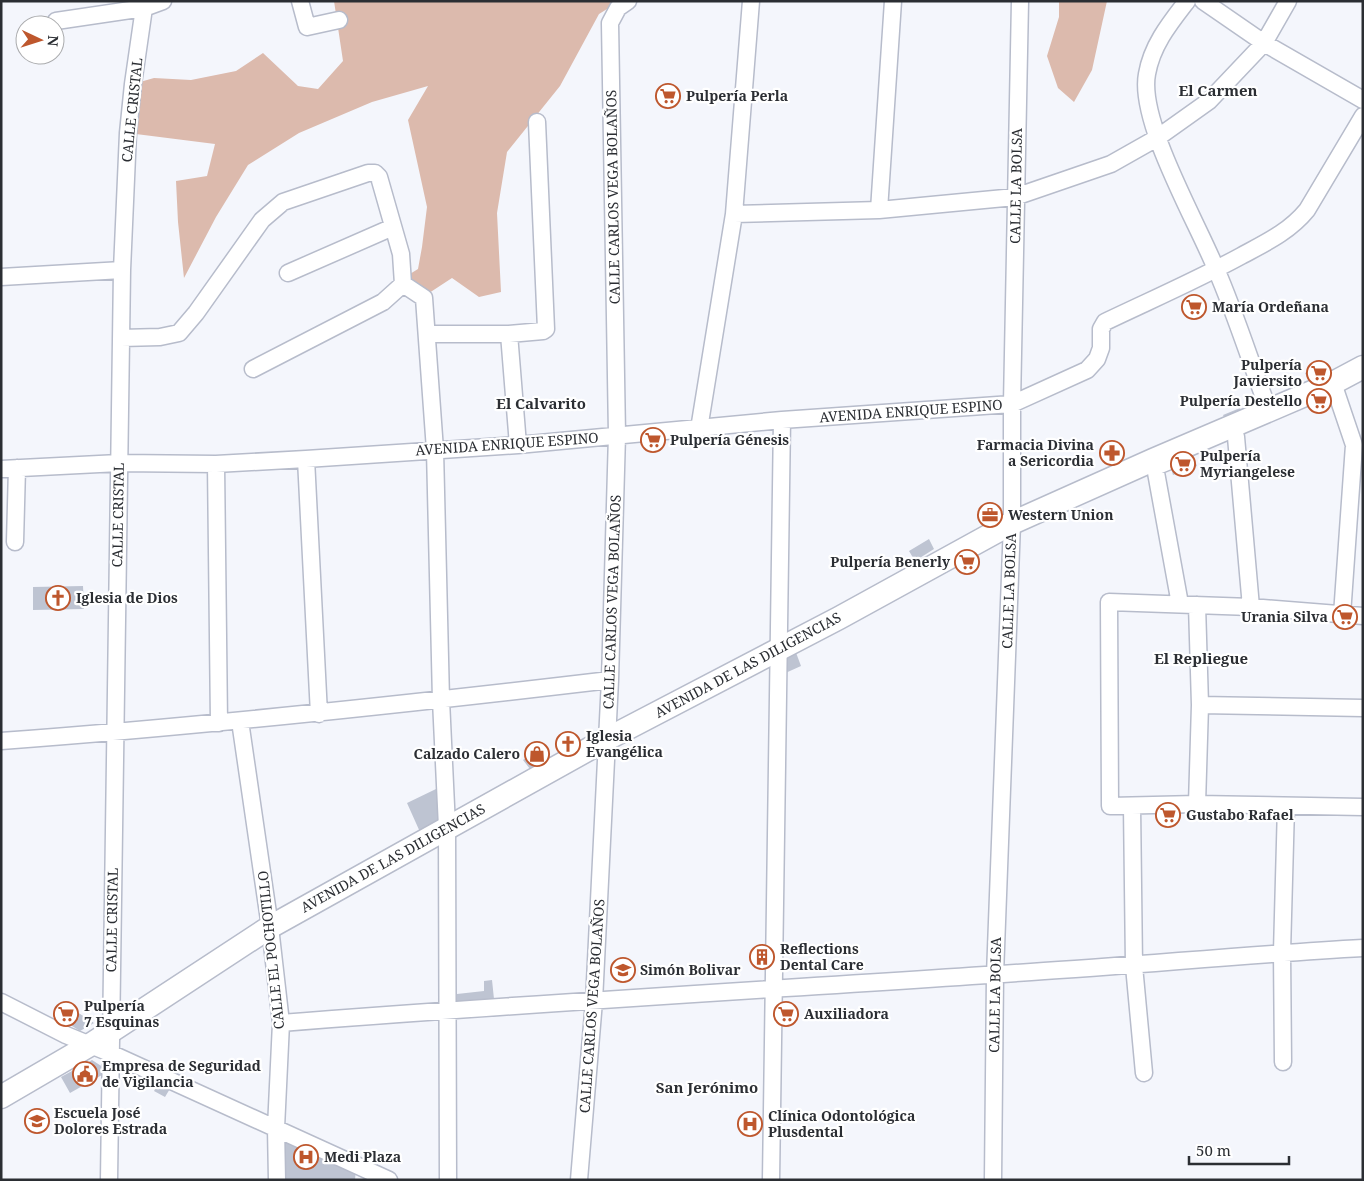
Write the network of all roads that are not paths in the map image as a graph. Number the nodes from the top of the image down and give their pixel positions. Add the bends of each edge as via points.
1 (163, 1) edge
2 (300, 1) edge
3 (628, 1) edge
4 (751, 1) edge
5 (893, 1) edge
6 (1020, 1) edge
7 (1187, 1) edge
8 (1203, 1) edge
9 (1288, 1) edge
10 (145, 4) edge
11 (65, 19) edge
12 (339, 20) dead end
13 (1264, 43) junction
14 (1363, 100) edge
15 (1363, 116) edge
16 (537, 122) dead end
17 (1157, 138) junction
18 (1016, 197) junction
19 (879, 210) junction
20 (734, 214) junction
21 (393, 227) junction
22 (1216, 269) junction
23 (122, 270) junction
24 (288, 274) dead end
25 (1, 277) edge
26 (403, 284) junction
27 (427, 334) junction
28 (509, 334) junction
29 (121, 338) junction
30 (1363, 367) edge
31 (253, 369) dead end
32 (1333, 383) junction
33 (1012, 404) junction
34 (1304, 404) dead end
35 (1269, 411) junction
36 (782, 420) junction
37 (699, 428) junction
38 (1234, 432) junction
39 (617, 435) junction
40 (1215, 442) dead end
41 (518, 445) junction
42 (435, 450) junction
43 (306, 459) junction
44 (119, 463) junction
45 (216, 464) junction
46 (9, 469) edge
47 (1012, 523) junction
48 (15, 542) dead end
49 (1180, 604) junction
50 (1197, 605) junction
51 (1251, 608) junction
52 (1342, 615) junction
53 (1363, 616) edge
54 (778, 649) junction
55 (610, 680) junction
56 (441, 700) junction
57 (1200, 705) junction
58 (1363, 708) edge
59 (319, 714) junction
60 (240, 721) junction
61 (219, 723) junction
62 (116, 733) junction
63 (607, 739) junction
64 (1, 741) edge
65 (1197, 804) junction
66 (1132, 806) junction
67 (1286, 806) junction
68 (1363, 807) edge
69 (448, 827) junction
70 (270, 927) junction
71 (1363, 948) edge
72 (1282, 952) junction
73 (1134, 966) junction
74 (995, 975) junction
75 (774, 988) junction
76 (594, 1001) junction
77 (1, 1002) edge
78 (449, 1010) junction
79 (1, 1011) edge
80 (18, 1011) junction
81 (281, 1024) junction
82 (111, 1030) junction
83 (90, 1044) junction
84 (110, 1053) junction
85 (1283, 1062) dead end
86 (1144, 1073) dead end
87 (1, 1097) edge
88 (276, 1128) junction
89 (109, 1180) edge
90 (277, 1180) edge
91 (388, 1180) edge
92 (448, 1180) edge
93 (579, 1180) edge
94 (771, 1180) edge
95 (993, 1180) edge

1 - 10 street
2 - 12 street via 307,26
3 - 39 street, CALLE CARLOS VEGA BOLAÑOS via 618,8 610,23
4 - 20 street
5 - 19 street
6 - 18 street, CALLE LA BOLSA
7 - 17 street via 1166,29 1146,74 1147,98
8 - 13 street
9 - 13 street
10 - 11 street
10 - 23 street, CALLE CRISTAL via 128,133
13 - 14 street
13 - 17 street via 1209,101
15 - 22 street via 1296,223
16 - 28 street via 547,326 543,331
17 - 18 street via 1111,164
17 - 22 street
18 - 19 street
18 - 33 street, CALLE LA BOLSA
19 - 20 street
20 - 37 street
21 - 24 street
21 - 26 street via 401,254
21 - 29 street via 379,177 375,173 283,202 262,220 179,333
22 - 33 street via 1106,322 1101,329 1097,359 1087,370
22 - 35 street
23 - 25 street
23 - 29 street, CALLE CRISTAL
26 - 27 street via 424,298
26 - 31 street via 383,302
27 - 28 street
27 - 42 street
28 - 41 street
29 - 44 street, CALLE CRISTAL
30 - 32 street, AVENIDA DE LAS DILIGENCIAS
32 - 35 street, AVENIDA DE LAS DILIGENCIAS
32 - 52 street via 1354,445
33 - 36 street, AVENIDA ENRIQUE ESPINO
33 - 47 street, CALLE LA BOLSA
34 - 38 street
35 - 38 street, AVENIDA DE LAS DILIGENCIAS
36 - 37 street, AVENIDA ENRIQUE ESPINO
36 - 54 street
37 - 39 street, AVENIDA ENRIQUE ESPINO
38 - 47 street, AVENIDA DE LAS DILIGENCIAS via 1153,460
38 - 51 street
39 - 41 street, AVENIDA ENRIQUE ESPINO
39 - 55 street, CALLE CARLOS VEGA BOLAÑOS
40 - 49 street via 1155,467
41 - 42 street, AVENIDA ENRIQUE ESPINO
42 - 43 street, AVENIDA ENRIQUE ESPINO
42 - 56 street
43 - 45 street, AVENIDA ENRIQUE ESPINO
43 - 59 street
44 - 45 street, AVENIDA ENRIQUE ESPINO
44 - 46 street, AVENIDA ENRIQUE ESPINO
44 - 62 street, CALLE CRISTAL
45 - 61 street
46 - 48 street
47 - 54 street, AVENIDA DE LAS DILIGENCIAS
47 - 74 street, CALLE LA BOLSA
49 - 50 street
49 - 66 street via 1108,602 1110,806
50 - 51 street
50 - 57 street
51 - 52 street
52 - 53 street
54 - 63 street, AVENIDA DE LAS DILIGENCIAS
54 - 75 street
55 - 56 street
55 - 63 street, CALLE CARLOS VEGA BOLAÑOS
56 - 59 street
56 - 69 street
57 - 58 street
57 - 65 street
59 - 60 street
60 - 61 street
60 - 70 street, CALLE EL POCHOTILLO
61 - 62 street
62 - 64 street
62 - 82 street, CALLE CRISTAL
63 - 69 street, AVENIDA DE LAS DILIGENCIAS
63 - 76 street, CALLE CARLOS VEGA BOLAÑOS
65 - 66 street
65 - 67 street
66 - 73 street
67 - 68 street
67 - 72 street
69 - 70 street, AVENIDA DE LAS DILIGENCIAS
69 - 78 street
70 - 81 street, CALLE EL POCHOTILLO
70 - 82 street, AVENIDA DE LAS DILIGENCIAS
71 - 72 street
72 - 73 street
72 - 85 street
73 - 74 street
73 - 86 street
74 - 75 street
74 - 95 street, CALLE LA BOLSA
75 - 76 street
75 - 94 street
76 - 78 street
76 - 93 street, CALLE CARLOS VEGA BOLAÑOS
77 - 80 street
78 - 81 street
78 - 92 street
79 - 80 street
80 - 83 street
81 - 88 street, CALLE EL POCHOTILLO
82 - 83 street, AVENIDA DE LAS DILIGENCIAS
82 - 84 street, CALLE CRISTAL
83 - 84 street
83 - 87 street, AVENIDA DE LAS DILIGENCIAS
84 - 88 street
84 - 89 street, CALLE CRISTAL
88 - 90 street, CALLE EL POCHOTILLO
88 - 91 street

